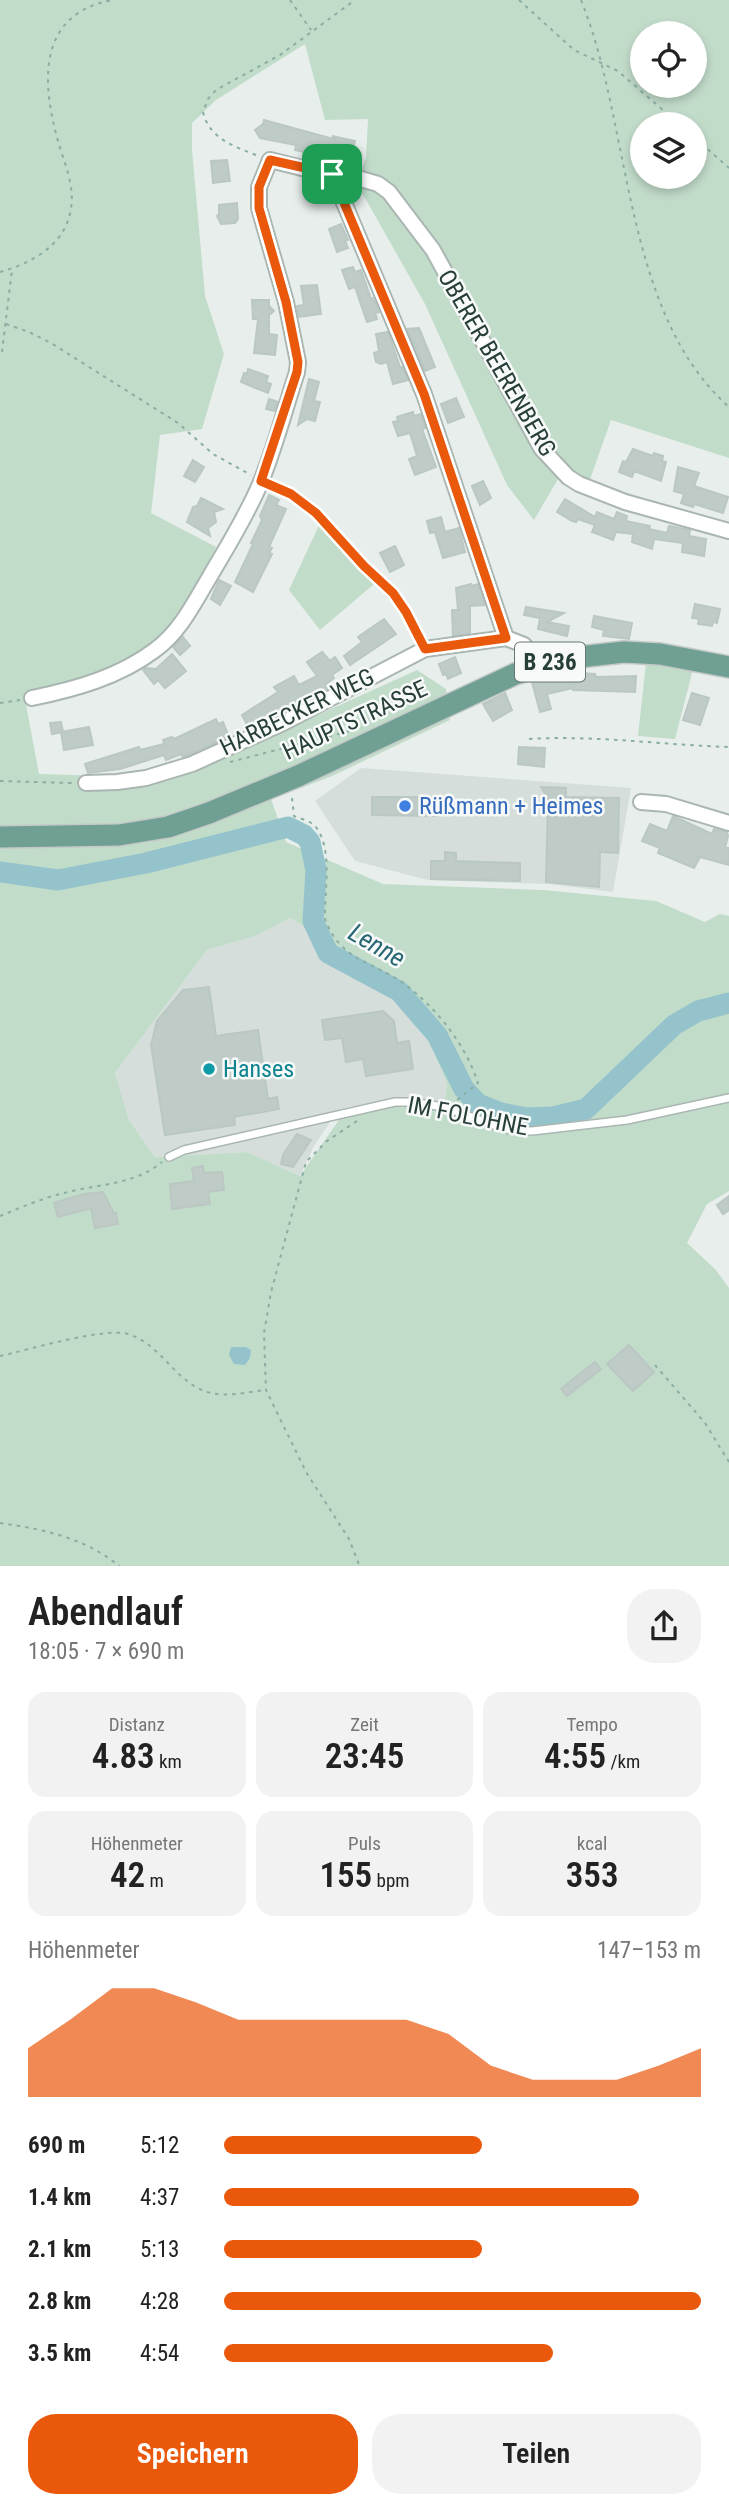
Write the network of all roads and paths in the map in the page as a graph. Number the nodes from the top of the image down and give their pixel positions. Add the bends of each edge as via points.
1 (112, 0) edge
2 (290, 0) edge
3 (355, 0) edge
4 (519, 0) edge
5 (581, 0) edge
6 (312, 31) junction
7 (601, 62) junction
8 (665, 112) edge
9 (707, 149) edge
10 (270, 160) junction
11 (729, 168) edge
12 (332, 174) junction
13 (12, 268) junction
14 (0, 272) edge
15 (6, 324) junction
16 (2, 352) dead end
17 (729, 407) edge
18 (261, 481) junction
19 (729, 531) edge
20 (348, 549) joint
21 (506, 638) junction
22 (425, 649) junction
23 (536, 666) junction
24 (729, 667) edge
25 (32, 698) joint
26 (0, 703) edge
27 (358, 729) dead end
28 (529, 739) dead end
29 (729, 747) edge
30 (231, 762) dead end
31 (0, 781) edge
32 (86, 783) joint
33 (296, 793) dead end
34 (641, 802) dead end
35 (729, 823) edge
36 (0, 837) edge
37 (729, 1098) edge
38 (453, 1103) dead end
39 (382, 1105) junction
40 (169, 1157) joint
41 (0, 1216) edge
42 (0, 1356) edge
43 (655, 1365) dead end
44 (266, 1390) junction
45 (729, 1462) edge
46 (0, 1523) edge
47 (120, 1566) edge
48 (360, 1566) edge

1 - 13 path via 84,9 54,38 50,99 71,187 71,209 51,247
2 - 6 path
3 - 6 path
4 - 7 path via 574,50
5 - 7 path
6 - 10 path via 280,55 216,90 205,105 204,118 221,139
7 - 8 path
7 - 17 path via 628,190 662,305 691,363
9 - 11 path
10 - 12 street, OBERER BEERENBERG
10 - 18 street via 259,187 259,208 298,362
12 - 19 street, OBERER BEERENBERG via 369,181 389,192 433,250 541,448 558,468 602,494
12 - 21 street via 424,394
13 - 14 path
13 - 15 path
15 - 16 path
15 - 18 path via 51,343 177,423 213,454
18 - 20 path via 311,507
18 - 25 street via 199,595 166,640 138,662 107,677
20 - 22 lane via 400,603
21 - 22 street, HARBECKER WEG
21 - 23 street via 524,645
22 - 32 street, HARBECKER WEG via 283,723 192,764 146,778
23 - 24 main road, HAUPTSTRASSE / B 236 via 589,654 624,652
23 - 36 main road, HAUPTSTRASSE / B 236 via 298,776 178,823 118,835
25 - 26 path
27 - 30 path
28 - 29 path via 587,737
31 - 32 path
33 - 38 path via 291,801 293,814 313,823 325,846 325,919 333,938 349,954 402,983 436,1014 469,1058 478,1085
34 - 35 street via 666,804
37 - 39 lane, IM FOLOHNE via 627,1120 532,1131 510,1130 444,1107 411,1101
39 - 40 lane, IM FOLOHNE
39 - 44 path via 315,1150 301,1174 264,1333
40 - 41 path via 132,1179 67,1192
42 - 44 path via 94,1335 125,1333 147,1344 202,1390 221,1394
43 - 45 path via 705,1423
44 - 48 path
46 - 47 path via 72,1539

